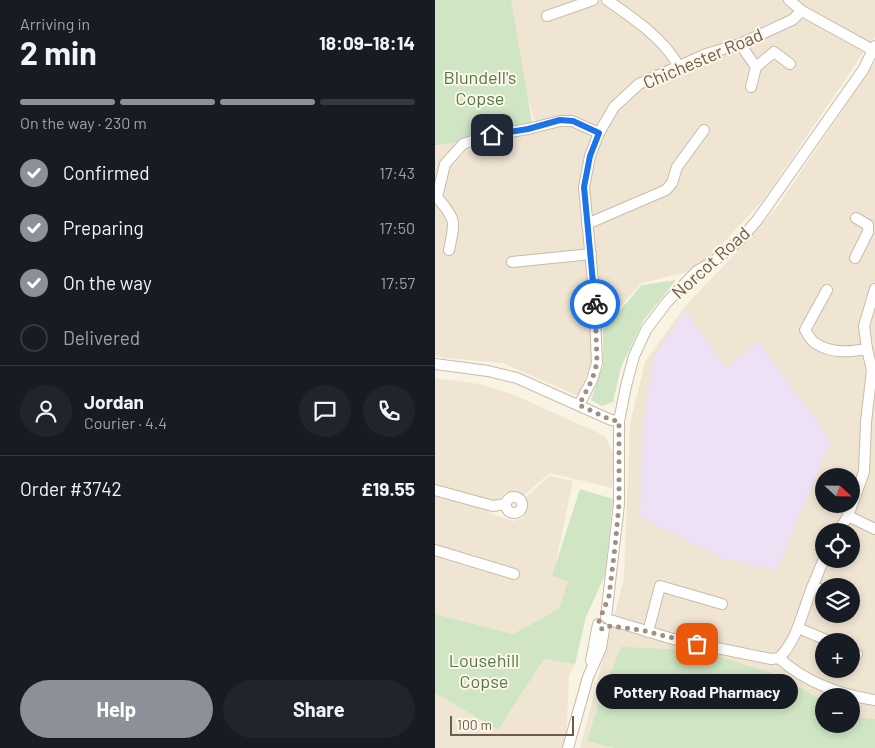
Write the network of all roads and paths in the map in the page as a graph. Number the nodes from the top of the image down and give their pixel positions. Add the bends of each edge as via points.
1 (593, 0) edge
2 (607, 0) edge
3 (789, 0) edge
4 (802, 11) junction
5 (547, 16) dead end
6 (740, 44) junction
7 (874, 48) edge
8 (790, 64) dead end
9 (679, 65) junction
10 (756, 68) junction
11 (751, 88) dead end
12 (704, 130) dead end
13 (599, 133) junction
14 (436, 198) edge
15 (856, 218) dead end
16 (587, 224) junction
17 (871, 234) edge
18 (449, 250) dead end
19 (591, 254) junction
20 (855, 258) dead end
21 (512, 262) dead end
22 (827, 290) dead end
23 (874, 295) edge
24 (867, 349) junction
25 (435, 364) edge
26 (579, 405) junction
27 (619, 421) junction
28 (870, 447) edge
29 (435, 490) edge
30 (506, 504) dead end
31 (848, 516) junction
32 (844, 523) edge
33 (875, 529) edge
34 (435, 550) edge
35 (820, 568) edge
36 (514, 574) dead end
37 (812, 587) junction
38 (815, 588) edge
39 (722, 604) dead end
40 (605, 622) junction
41 (798, 628) junction
42 (644, 631) junction
43 (815, 635) edge
44 (779, 658) junction
45 (875, 700) edge
46 (568, 748) edge

1 - 5 street
2 - 9 street via 671,52
3 - 4 street
4 - 6 street, Chichester Road via 792,20
4 - 7 street
6 - 9 street, Chichester Road
6 - 10 street
7 - 27 street, Norcot Road via 863,70 758,219 741,238 697,271 667,302 647,330 632,364
8 - 10 street via 774,52
9 - 13 street, Chichester Road via 639,84 614,107
10 - 11 street
12 - 16 street via 677,167 666,190
13 - 14 street via 573,121 560,120 463,144 445,164
13 - 16 street, Chichester Road via 590,156 584,187
14 - 18 street via 449,211 454,224
15 - 17 street via 868,225
16 - 19 street, Chichester Road
17 - 20 street
19 - 21 street
19 - 26 street, Chichester Road via 597,363
22 - 24 street via 801,330 814,343 839,352
23 - 24 street via 865,326
24 - 28 street via 872,370 866,422
25 - 26 street via 517,378
26 - 27 street
27 - 40 street, Norcot Road via 619,504
28 - 31 street
29 - 30 street via 493,506
31 - 32 street
31 - 33 street
34 - 36 street
35 - 37 street
37 - 38 street
37 - 41 street
39 - 42 street via 660,586
40 - 42 street
40 - 46 street, Norcot Road via 601,648 588,677
41 - 43 street
41 - 44 street via 788,649
42 - 44 street via 771,659
44 - 45 street via 825,687

